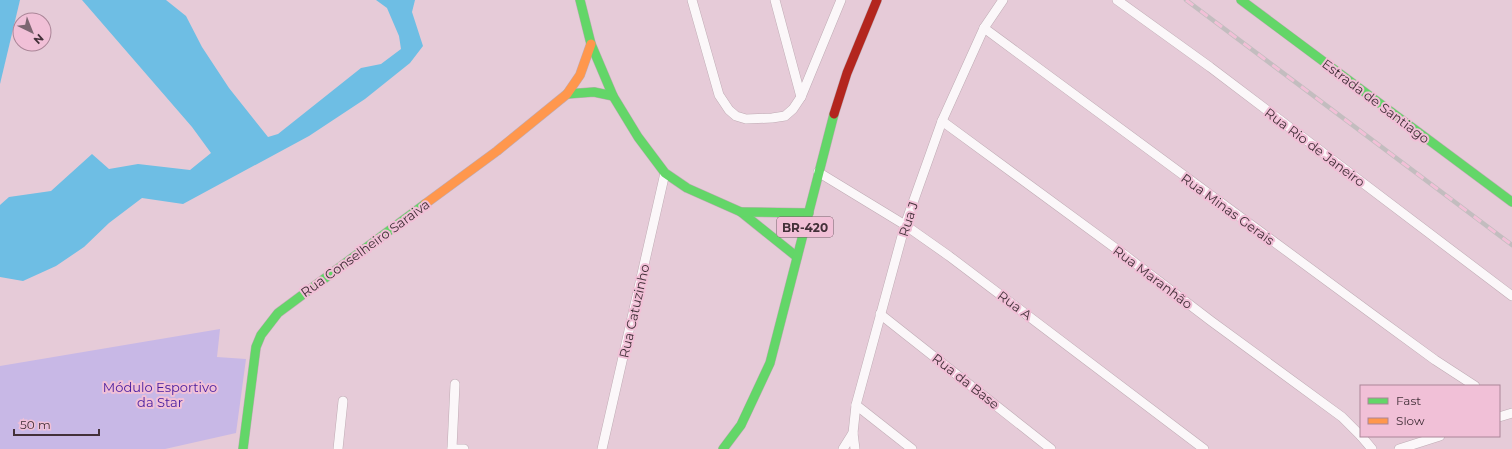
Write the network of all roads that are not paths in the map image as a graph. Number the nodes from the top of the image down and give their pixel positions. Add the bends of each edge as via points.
1 (580, 0) edge
2 (692, 0) edge
3 (775, 0) edge
4 (841, 0) edge
5 (877, 0) edge
6 (1003, 0) edge
7 (1117, 0) edge
8 (1240, 0) edge
9 (984, 28) junction
10 (591, 44) junction
11 (567, 94) junction
12 (613, 96) junction
13 (801, 97) junction
14 (942, 121) junction
15 (818, 172) junction
16 (665, 173) junction
17 (1512, 202) edge
18 (741, 212) junction
19 (809, 213) junction
20 (905, 225) junction
21 (797, 258) junction
22 (1512, 296) edge
23 (880, 314) junction
24 (455, 384) dead end
25 (1474, 385) edge
26 (343, 401) dead end
27 (856, 405) junction
28 (853, 433) junction
29 (1360, 435) edge
30 (1362, 437) edge
31 (1437, 437) edge
32 (243, 449) edge
33 (338, 449) edge
34 (452, 449) edge
35 (464, 449) edge
36 (602, 449) edge
37 (723, 449) edge
38 (843, 449) edge
39 (855, 449) edge
40 (912, 449) edge
41 (1051, 449) edge
42 (1204, 449) edge
43 (1372, 449) edge
44 (1399, 449) edge

1 - 10 street
2 - 13 street via 719,95 729,110 736,116 746,119 784,116 793,109
3 - 13 street
4 - 13 street
5 - 15 street, BR-420 via 847,73
6 - 9 street, Rua J
7 - 22 street, Rua Rio de Janeiro via 1210,67
8 - 17 street, Estrada de Santiago
9 - 14 street, Rua J
9 - 25 street, Rua Minas Gerais via 1391,328
10 - 11 street, Rua Conselheiro Saraiva via 580,75
10 - 12 street
11 - 12 street via 594,92
11 - 32 street, Rua Conselheiro Saraiva via 498,151 278,313 261,335 256,347
12 - 16 street via 638,137
14 - 20 street, Rua J
14 - 29 street, Rua Maranhão via 1342,417
15 - 19 street, BR-420
15 - 20 street, Rua A
16 - 18 street via 687,188
16 - 36 street, Rua Catuzinho
18 - 19 street
18 - 21 street
19 - 21 street, BR-420
20 - 23 street, Rua J
20 - 42 street, Rua A
21 - 37 street, BR-420 via 770,363 741,425
23 - 27 street, Rua J
23 - 41 street, Rua da Base
24 - 34 street
26 - 33 street
27 - 28 street, Rua J
27 - 40 street
28 - 38 street, Rua J
28 - 39 street
30 - 43 street, Rua Maranhão
31 - 44 street
34 - 35 street

